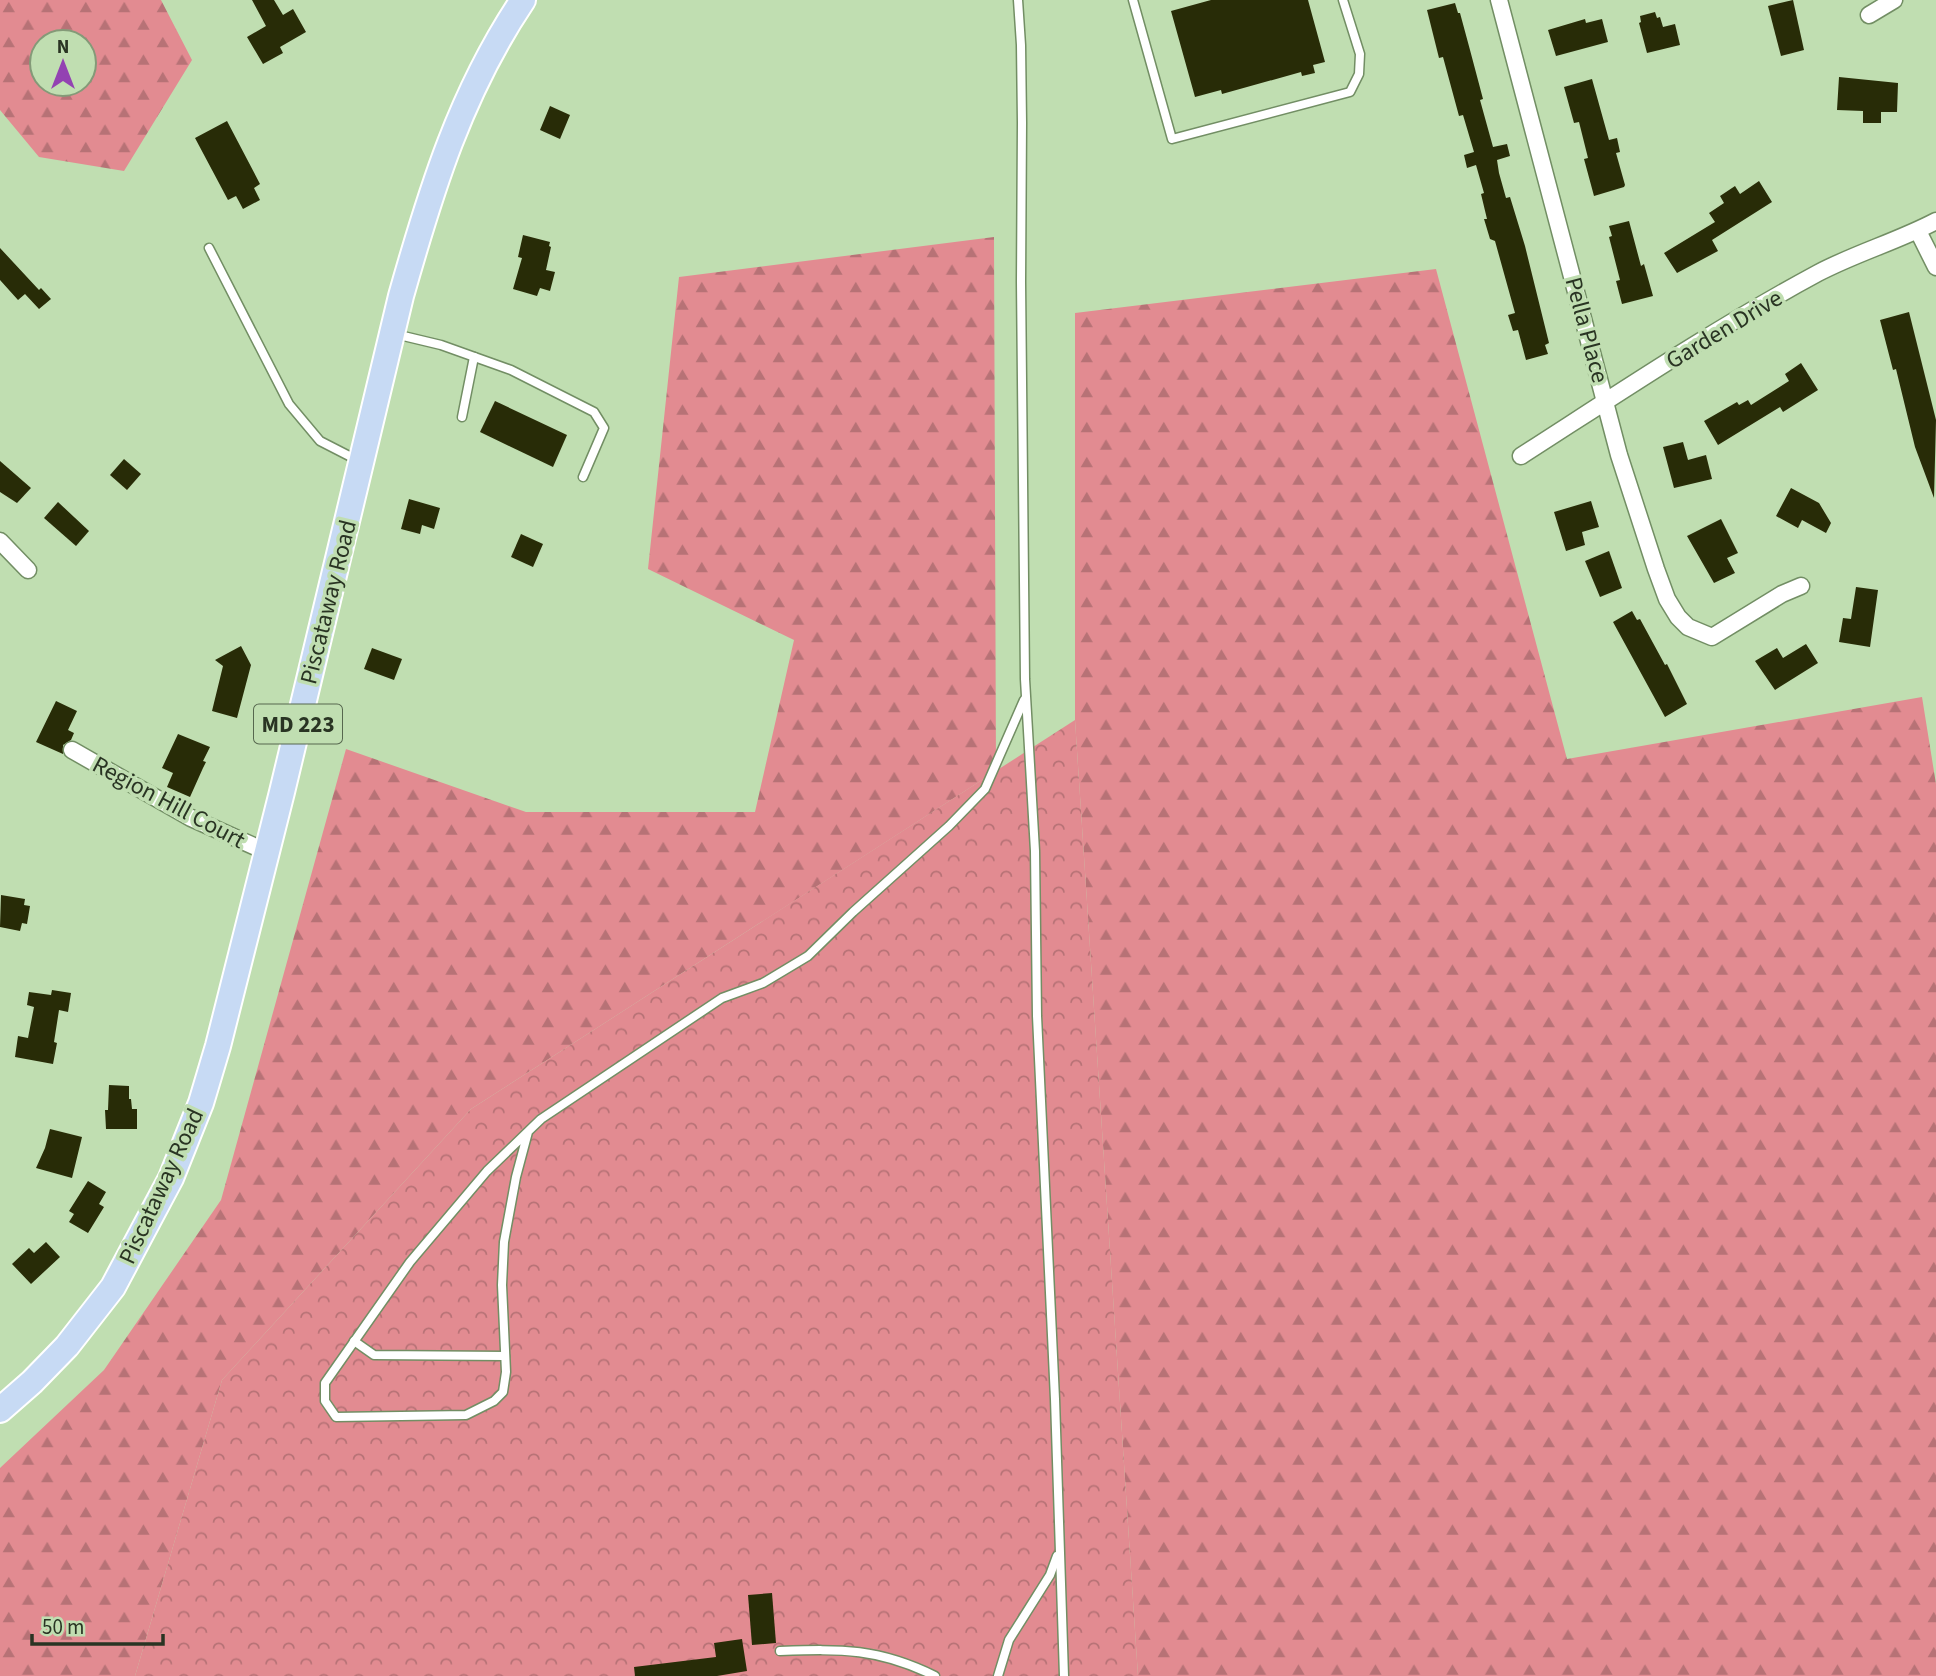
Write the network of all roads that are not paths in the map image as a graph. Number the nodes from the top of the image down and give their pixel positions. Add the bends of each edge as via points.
1 (523, 0) edge
2 (1018, 0) edge
3 (1133, 0) edge
4 (1343, 0) edge
5 (1499, 0) edge
6 (1894, 0) edge
7 (1869, 15) dead end
8 (1936, 221) edge
9 (1918, 231) junction
10 (209, 248) dead end
11 (1936, 267) edge
12 (392, 333) junction
13 (474, 357) junction
14 (1605, 401) junction
15 (462, 417) dead end
16 (1521, 456) dead end
17 (362, 463) junction
18 (583, 477) dead end
19 (0, 541) edge
20 (28, 570) dead end
21 (1801, 586) dead end
22 (1026, 697) junction
23 (72, 750) dead end
24 (267, 852) junction
25 (528, 1132) junction
26 (354, 1341) junction
27 (505, 1356) junction
28 (0, 1410) edge
29 (1059, 1550) junction
30 (780, 1651) dead end
31 (935, 1676) edge
32 (998, 1676) edge
33 (1064, 1676) edge

1 - 12 main road, Piscataway Road / MD 223 via 461,112 430,192
2 - 22 lane via 1023,123
3 - 4 lane via 1172,139 1349,92 1359,74 1360,54
5 - 14 street, Pella Place
6 - 7 street
8 - 9 street, Garden Drive
9 - 11 street
9 - 14 street, Garden Drive via 1820,272
10 - 17 lane via 289,404 320,441
12 - 13 lane
12 - 17 main road, Piscataway Road / MD 223
13 - 15 lane
13 - 18 lane via 594,412 604,428
14 - 16 street, Garden Drive
14 - 21 street, Pella Place via 1667,600 1683,623 1712,638
17 - 24 main road, Piscataway Road / MD 223
19 - 20 street
22 - 25 lane via 985,789 808,956 763,983 722,998
22 - 29 lane
23 - 24 street, Region Hill Court via 207,827
24 - 28 main road, Piscataway Road / MD 223 via 215,1058 171,1178 113,1287 67,1346
25 - 26 lane via 487,1171 419,1252
25 - 27 lane via 504,1242
26 - 27 lane via 374,1354
26 - 27 lane via 325,1383 325,1402 336,1418 466,1415 494,1402 503,1392
29 - 32 lane via 1050,1575 1009,1640
29 - 33 lane
30 - 31 lane via 844,1649 878,1654

